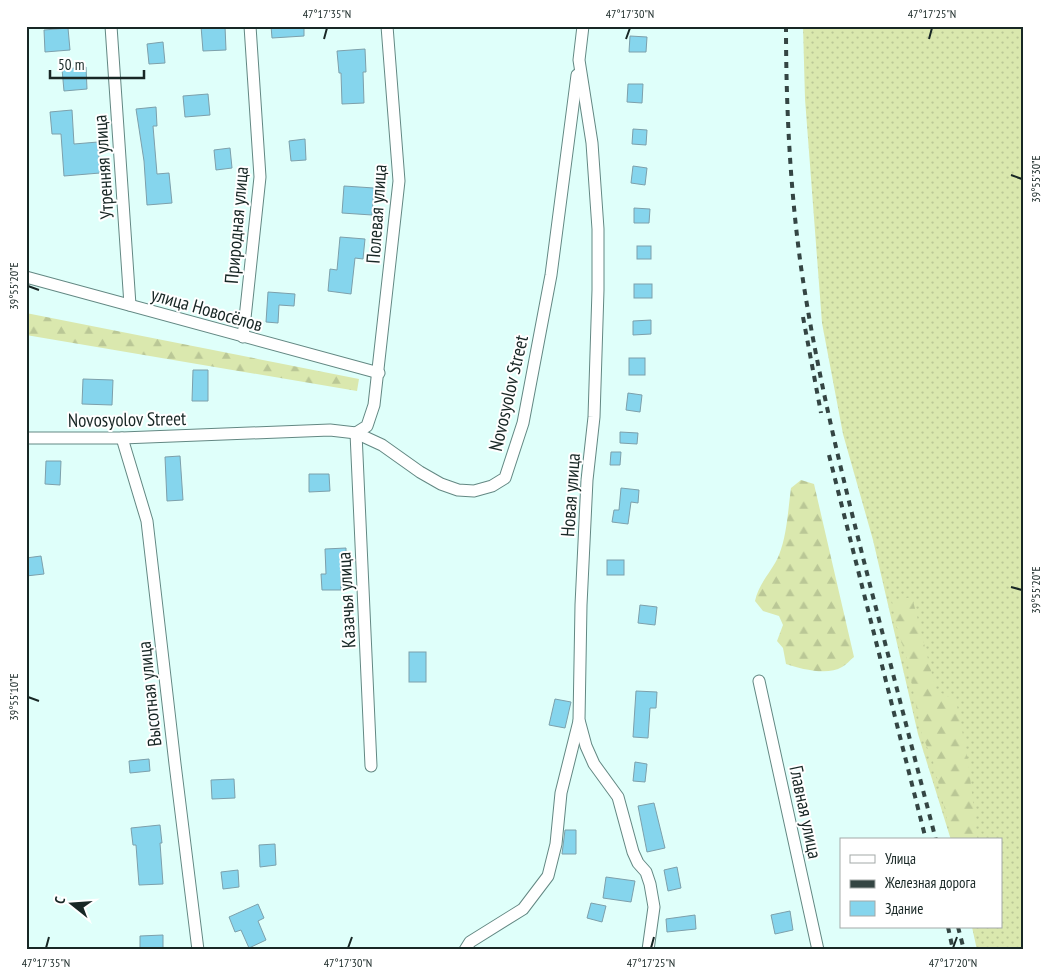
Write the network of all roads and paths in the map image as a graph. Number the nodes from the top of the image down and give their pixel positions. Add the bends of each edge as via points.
1 (110, 26) edge
2 (250, 26) edge
3 (387, 26) edge
4 (582, 26) edge
5 (578, 60) junction
6 (26, 277) edge
7 (130, 305) junction
8 (243, 338) junction
9 (379, 373) junction
10 (356, 433) junction
11 (26, 438) edge
12 (122, 438) junction
13 (759, 681) dead end
14 (579, 720) junction
15 (371, 766) dead end
16 (198, 950) edge
17 (465, 950) edge
18 (648, 950) edge
19 (818, 950) edge

1 - 7 street, Утренняя улица
2 - 8 street, Природная улица via 260,177
3 - 9 street, Полевая улица via 399,180
4 - 5 street, Новая улица
5 - 10 street, Novosyolov Street via 551,275 523,423 505,478 474,491 458,490 441,484 382,445
5 - 14 street, Новая улица via 592,143 598,229 594,408 587,480
6 - 7 street, улица Новосёлов
7 - 8 street, улица Новосёлов
8 - 9 street, улица Новосёлов
9 - 10 street, Полевая улица via 367,426
10 - 12 street, Novosyolov Street via 304,430
10 - 15 street, Казачья улица
11 - 12 street, Novosyolov Street
12 - 16 street, Высотная улица via 148,521
13 - 19 street, Главная улица
14 - 17 street via 561,793 556,844 548,876 523,909 470,942
14 - 18 street, Новая улица via 594,764 618,797 633,852 648,878 654,907

